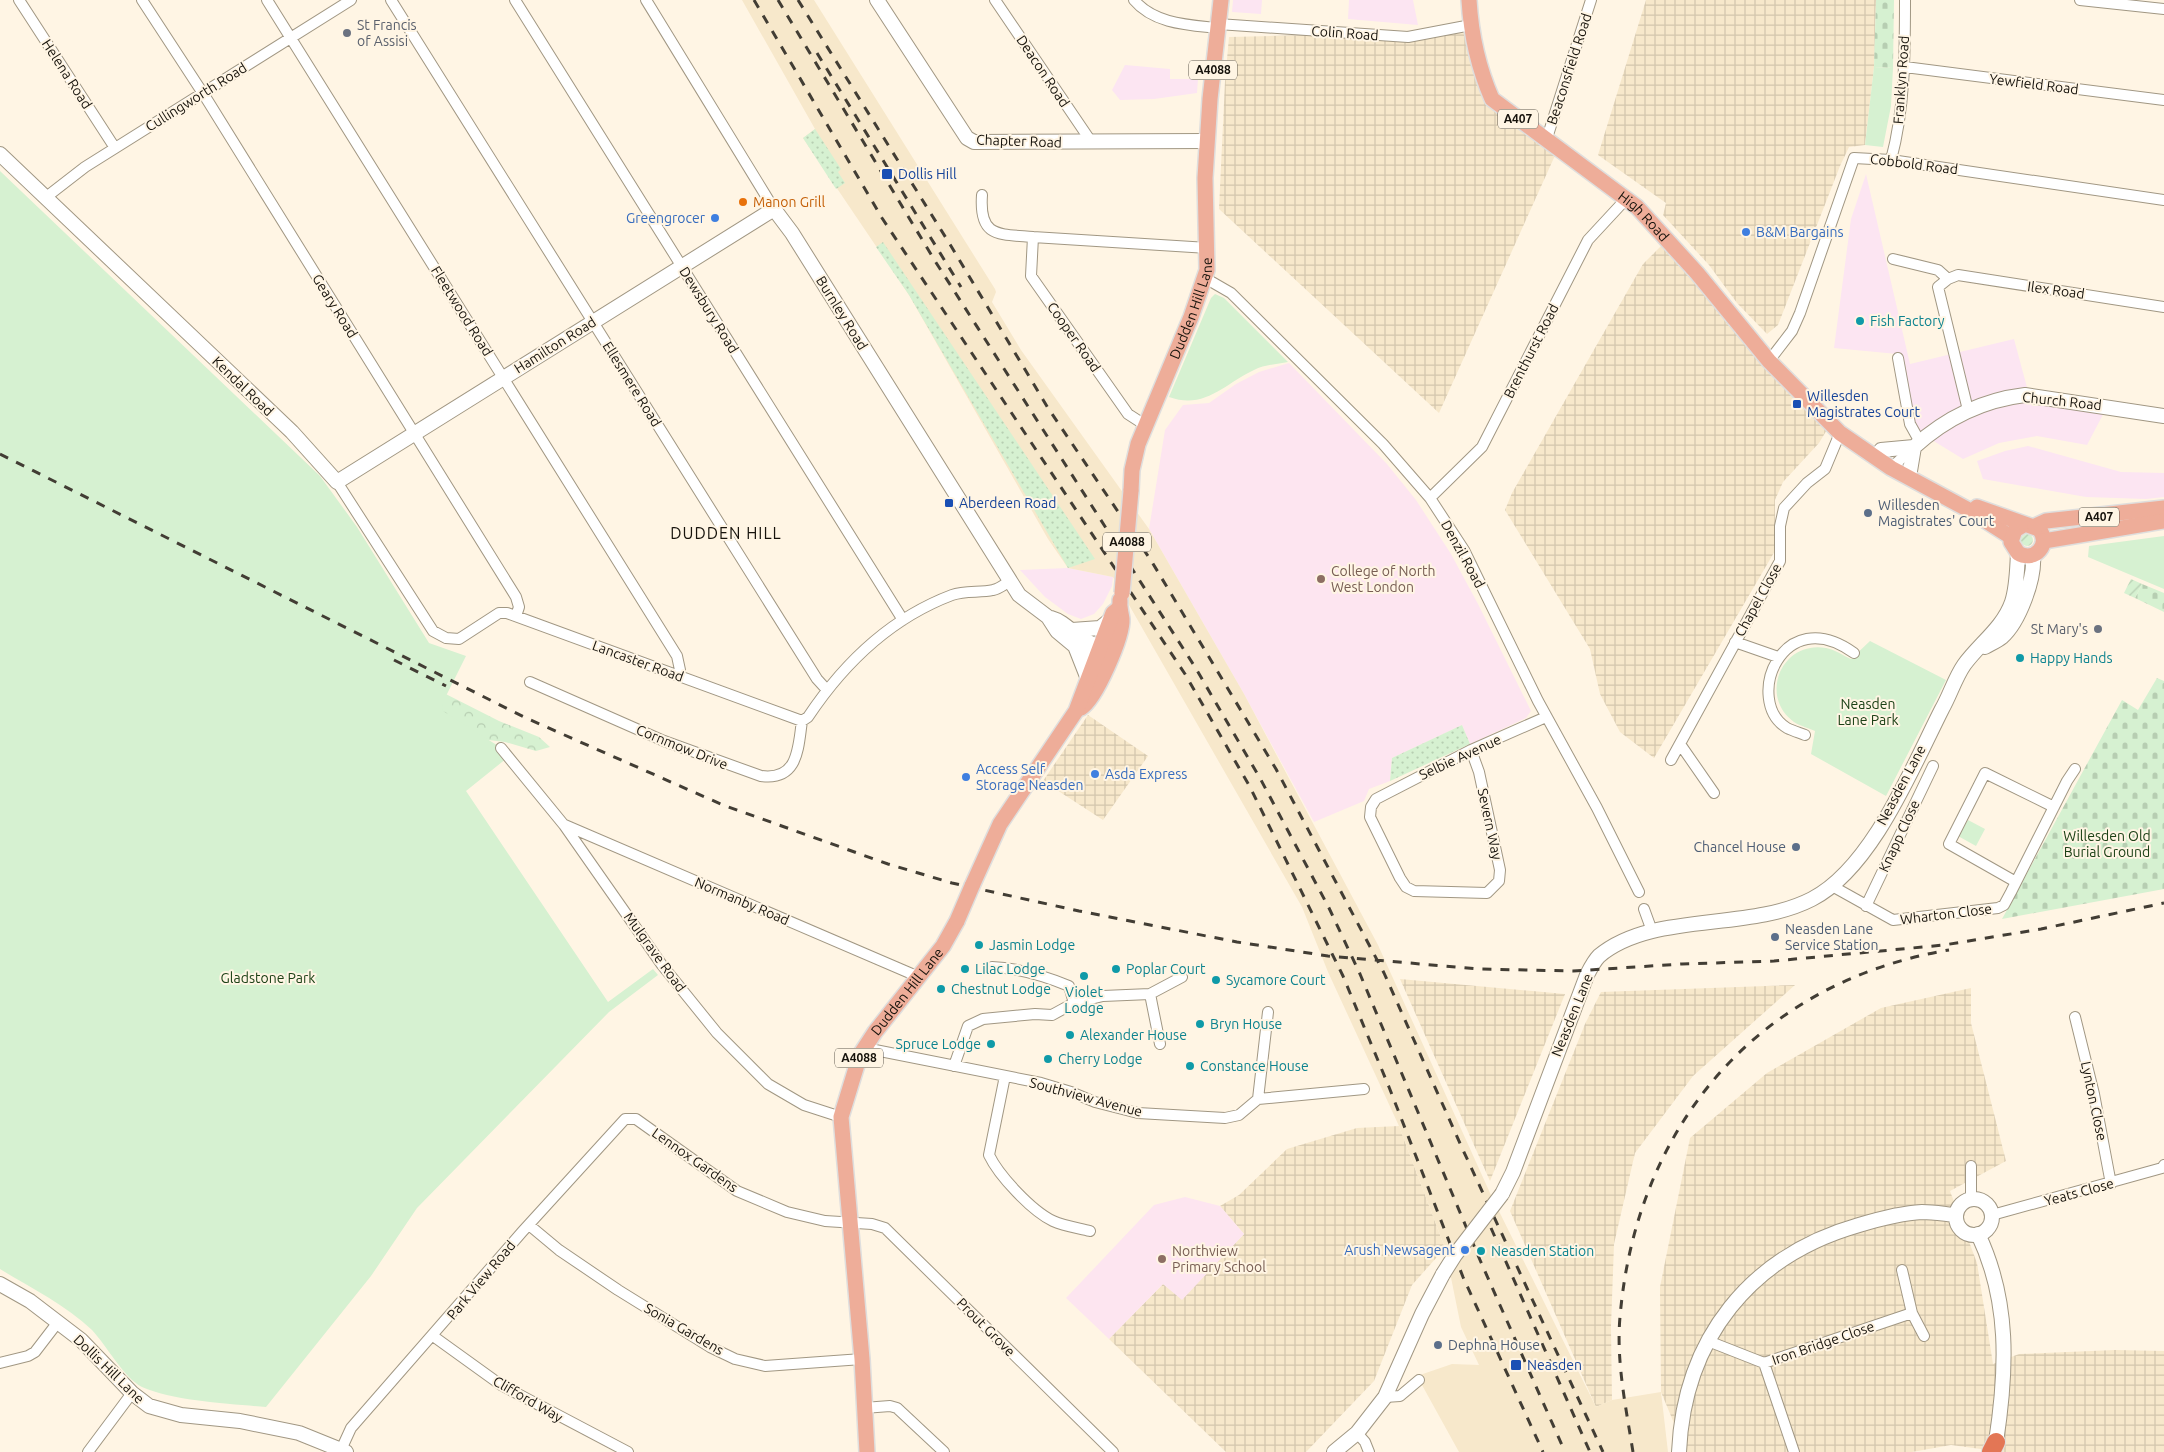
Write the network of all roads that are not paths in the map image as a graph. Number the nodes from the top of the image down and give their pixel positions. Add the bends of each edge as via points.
1 (19, 0) edge
2 (142, 0) edge
3 (267, 0) edge
4 (351, 0) edge
5 (391, 0) edge
6 (515, 0) edge
7 (646, 0) edge
8 (877, 0) edge
9 (995, 0) edge
10 (1134, 0) edge
11 (1221, 0) edge
12 (1469, 0) edge
13 (1591, 0) edge
14 (1905, 0) edge
15 (2080, 0) edge
16 (2164, 9) edge
17 (1471, 25) junction
18 (1218, 26) junction
19 (291, 38) junction
20 (1905, 67) junction
21 (202, 93) junction
22 (2164, 100) edge
23 (1547, 138) junction
24 (1207, 141) junction
25 (1088, 143) junction
26 (115, 148) junction
27 (0, 154) edge
28 (1891, 160) junction
29 (982, 195) dead end
30 (45, 198) junction
31 (1626, 199) junction
32 (2164, 200) edge
33 (774, 209) junction
34 (1033, 236) junction
35 (1208, 248) junction
36 (1893, 259) dead end
37 (682, 266) junction
38 (1205, 278) junction
39 (1948, 279) junction
40 (2164, 307) edge
41 (593, 322) junction
42 (1898, 358) dead end
43 (1769, 360) junction
44 (503, 377) junction
45 (1968, 410) junction
46 (2164, 416) edge
47 (1145, 425) junction
48 (414, 433) junction
49 (1840, 433) junction
50 (1917, 445) junction
51 (1881, 450) junction
52 (1894, 465) junction
53 (1910, 471) junction
54 (338, 482) junction
55 (1430, 498) junction
56 (2164, 508) edge
57 (2164, 521) edge
58 (2030, 525) junction
59 (2011, 537) junction
60 (2044, 540) junction
61 (2025, 555) junction
62 (1010, 581) junction
63 (1114, 614) junction
64 (516, 616) junction
65 (1048, 617) junction
66 (903, 620) junction
67 (1072, 630) junction
68 (455, 639) joint
69 (1735, 642) junction
70 (1075, 646) junction
71 (1102, 652) junction
72 (1854, 653) dead end
73 (1778, 657) junction
74 (678, 676) junction
75 (1088, 679) junction
76 (530, 682) dead end
77 (827, 690) junction
78 (1076, 711) junction
79 (1546, 718) junction
80 (802, 721) junction
81 (1805, 735) dead end
82 (1680, 744) junction
83 (502, 748) dead end
84 (1471, 750) junction
85 (1671, 760) dead end
86 (1933, 766) dead end
87 (2075, 768) dead end
88 (1714, 793) dead end
89 (1376, 799) joint
90 (2054, 807) junction
91 (564, 825) junction
92 (2016, 882) junction
93 (1832, 886) junction
94 (1639, 892) dead end
95 (1866, 906) junction
96 (1644, 909) dead end
97 (1652, 931) junction
98 (992, 967) dead end
99 (919, 976) junction
100 (1182, 977) dead end
101 (1150, 994) junction
102 (1074, 1003) junction
103 (1268, 1012) dead end
104 (2075, 1018) dead end
105 (1160, 1044) dead end
106 (865, 1048) junction
107 (954, 1066) junction
108 (1005, 1076) junction
109 (1364, 1089) dead end
110 (1258, 1099) junction
111 (630, 1117) joint
112 (841, 1117) junction
113 (1971, 1166) dead end
114 (2164, 1166) edge
115 (2111, 1184) junction
116 (1971, 1199) junction
117 (1956, 1215) junction
118 (1992, 1215) junction
119 (849, 1224) junction
120 (529, 1225) junction
121 (1090, 1231) dead end
122 (1978, 1234) junction
123 (1902, 1270) dead end
124 (0, 1284) edge
125 (1912, 1313) junction
126 (58, 1322) junction
127 (433, 1336) junction
128 (1924, 1336) dead end
129 (1708, 1341) junction
130 (862, 1359) junction
131 (0, 1363) edge
132 (1764, 1364) junction
133 (1419, 1380) dead end
134 (132, 1393) junction
135 (1385, 1397) junction
136 (864, 1408) junction
137 (1357, 1433) junction
138 (1995, 1448) edge
139 (343, 1451) edge
140 (88, 1452) edge
141 (628, 1452) edge
142 (867, 1452) edge
143 (944, 1452) edge
144 (1113, 1452) edge
145 (1334, 1452) edge
146 (1369, 1452) edge
147 (1679, 1452) edge
148 (1794, 1452) edge

1 - 26 street, Helena Road
2 - 21 street, Geary Road
3 - 19 street, Fleetwood Road
4 - 19 street, Cullingworth Road
5 - 41 street, Ellesmere Road
6 - 37 street, Dewsbury Road
7 - 33 street, Burnley Road
8 - 25 street, Chapter Road via 967,138 980,143
9 - 25 street, Deacon Road via 1088,136
10 - 18 street, Colin Road via 1162,19
11 - 18 main road, Dudden Hill Lane / A4088
12 - 17 main road, High Road / A407
13 - 23 street, Beaconsfield Road
14 - 20 street, Franklyn Road
15 - 16 street
17 - 18 street, Colin Road via 1408,37
17 - 23 main road, High Road / A407 via 1482,77 1492,98
18 - 24 main road, Dudden Hill Lane / A4088
19 - 21 street, Cullingworth Road
19 - 44 street, Fleetwood Road
20 - 22 street, Yewfield Road
20 - 28 street, Franklyn Road
21 - 26 street, Cullingworth Road
21 - 48 street, Geary Road
23 - 31 main road, High Road / A407
24 - 25 street, Chapter Road
24 - 35 main road, Dudden Hill Lane / A4088 via 1204,198
26 - 30 street, Cullingworth Road
27 - 30 street, Kendal Road
28 - 32 street, Cobbold Road
28 - 43 street, Cobbold Road via 1854,158 1800,313 1792,331
29 - 34 street via 982,217 990,229 1008,235
30 - 54 street, Kendal Road via 292,432
31 - 43 main road, High Road / A407 via 1668,239
31 - 55 street, Brenthurst Road via 1588,240 1482,447
33 - 37 street, Hamilton Road
33 - 62 street, Burnley Road
34 - 35 street
34 - 47 street, Cooper Road via 1031,276 1128,414
35 - 38 main road, Dudden Hill Lane / A4088
36 - 39 street via 1938,270
37 - 41 street, Hamilton Road
37 - 66 street, Dewsbury Road
38 - 47 main road, Dudden Hill Lane / A4088
38 - 55 street, Denzil Road via 1231,293 1383,444
39 - 40 street, Ilex Road via 1958,275
39 - 45 street via 1938,287
41 - 44 street, Hamilton Road
41 - 77 street, Ellesmere Road via 817,680
42 - 50 street
43 - 49 main road, High Road / A407
44 - 48 street, Hamilton Road
44 - 74 street, Fleetwood Road via 677,656
45 - 46 street, Church Road via 2004,397 2025,395
45 - 50 street, Church Road
47 - 63 main road, Dudden Hill Lane / A4088, bridge via 1134,457 1122,593
48 - 54 street, Hamilton Road
48 - 64 street, Geary Road via 516,597 519,607
49 - 51 main road, High Road / A407
49 - 52 main road, High Road / A407
49 - 69 street, Chapel Close via 1825,469 1807,482 1784,508 1780,526 1780,561
50 - 51 street
50 - 52 street, Church Road
50 - 53 street
51 - 52 main road, High Road / A407
52 - 53 main road, High Road / A407
52 - 59 main road, High Road / A407
53 - 58 main road, High Road / A407 via 1970,504
54 - 68 street, Kendal Road via 433,631
55 - 79 street, Denzil Road via 1464,550
56 - 58 main road, A407
57 - 60 main road, A407
58 - 59 main road, A407 via 2018,527
58 - 60 main road via 2042,532
59 - 61 main road via 2012,546
60 - 61 main road via 2042,548
61 - 93 street, Neasden Lane via 2034,564 2027,593 2016,618 2001,638 1979,649 1964,665 1903,788 1861,856
62 - 65 street, Burnley Road via 1019,595
62 - 66 street via 994,590 954,594
63 - 67 street via 1100,628
63 - 71 main road, Dudden Hill Lane / A4088 via 1122,619
64 - 68 street, Lancaster Road via 499,614
64 - 74 street, Lancaster Road
65 - 67 street, Burnley Road
65 - 70 street, Burnley Road via 1057,631
66 - 77 street via 855,658
67 - 71 street, Burnley Road
69 - 73 street
69 - 82 street, Chapel Close
70 - 71 street, Burnley Road
70 - 75 street, Burnley Road
71 - 75 main road, Dudden Hill Lane / A4088
71 - 78 main road, Dudden Hill Lane / A4088 via 1110,662 1086,705
72 - 73 street via 1834,642 1815,638 1801,640
73 - 81 street via 1768,682 1772,708 1786,728
74 - 80 street, Lancaster Road
75 - 78 main road, Dudden Hill Lane / A4088
76 - 80 street, Cornmow Drive via 664,742 771,778 790,767 799,750
77 - 80 street
78 - 99 main road, Dudden Hill Lane / A4088, bridge via 1000,824 957,921 943,946
79 - 84 street, Selbie Avenue
79 - 94 street, Denzil Road via 1597,808
82 - 85 street, Chapel Close
82 - 88 street
83 - 91 street, Mulgrave Road
84 - 89 street, Selbie Avenue
84 - 89 street, Severn Way via 1479,772 1500,870 1498,881 1487,893 1424,893 1406,887 1370,817
86 - 95 street, Knapp Close
87 - 90 street, Wharton Close
90 - 92 street, Wharton Close
90 - 92 street via 1985,773 1949,844
91 - 99 street, Normanby Road
91 - 112 street, Mulgrave Road via 662,965 740,1057 768,1084 796,1101
92 - 95 street, Wharton Close via 2004,905 1998,908 1893,920
93 - 95 street, Wharton Close
93 - 97 street, Neasden Lane via 1789,908 1747,918
96 - 97 street
97 - 135 street, Neasden Lane, bridge via 1616,945 1598,957 1587,975 1513,1172 1502,1194 1443,1274
98 - 102 street via 1069,986
99 - 106 main road, Dudden Hill Lane / A4088
100 - 101 street
101 - 102 street via 1103,996
101 - 105 street
102 - 107 street via 1052,1015 983,1019 968,1026
103 - 110 street
104 - 115 street, Lynton Close
106 - 107 street, Southview Avenue
106 - 112 main road, Dudden Hill Lane / A4088
107 - 108 street, Southview Avenue
108 - 110 street, Southview Avenue via 1041,1083 1095,1102 1138,1112 1225,1118 1239,1115
108 - 121 street via 989,1155 995,1167 1040,1214 1054,1222
109 - 110 street
111 - 119 street, Lennox Gardens via 737,1191 788,1212
111 - 120 street, Park View Road
112 - 119 main road, Dudden Hill Lane / A4088
113 - 116 street
114 - 115 street, Yeats Close
115 - 118 street, Yeats Close
116 - 117 street via 1960,1206
116 - 118 street via 1983,1202
117 - 122 street via 1964,1232
117 - 129 street via 1922,1212 1888,1217 1830,1233 1799,1248 1752,1282 1723,1316
118 - 122 street via 1991,1224
119 - 130 main road, Dudden Hill Lane / A4088
119 - 144 street, Prout Grove via 872,1224 885,1228
120 - 127 street, Park View Road
120 - 130 street, Sonia Gardens via 559,1250 626,1295 735,1359 765,1366
122 - 138 street via 1990,1258 2004,1321 2003,1382
123 - 125 street
124 - 126 street, Dollis Hill Lane
125 - 128 street
125 - 132 street, Iron Bridge Close
126 - 131 street via 35,1352
126 - 134 street, Dollis Hill Lane
127 - 139 street, Park View Road via 351,1428
127 - 141 street, Clifford Way via 501,1385
129 - 132 street, Iron Bridge Close
129 - 147 street via 1684,1400
130 - 136 main road, Dudden Hill Lane / A4088
132 - 148 street
133 - 135 street via 1400,1396
134 - 139 street, Dollis Hill Lane via 148,1406 158,1409 299,1433
134 - 140 street
135 - 137 street, Neasden Lane
136 - 142 main road, Dudden Hill Lane / A4088
136 - 143 street via 898,1408
137 - 145 street, Neasden Lane
137 - 146 street

